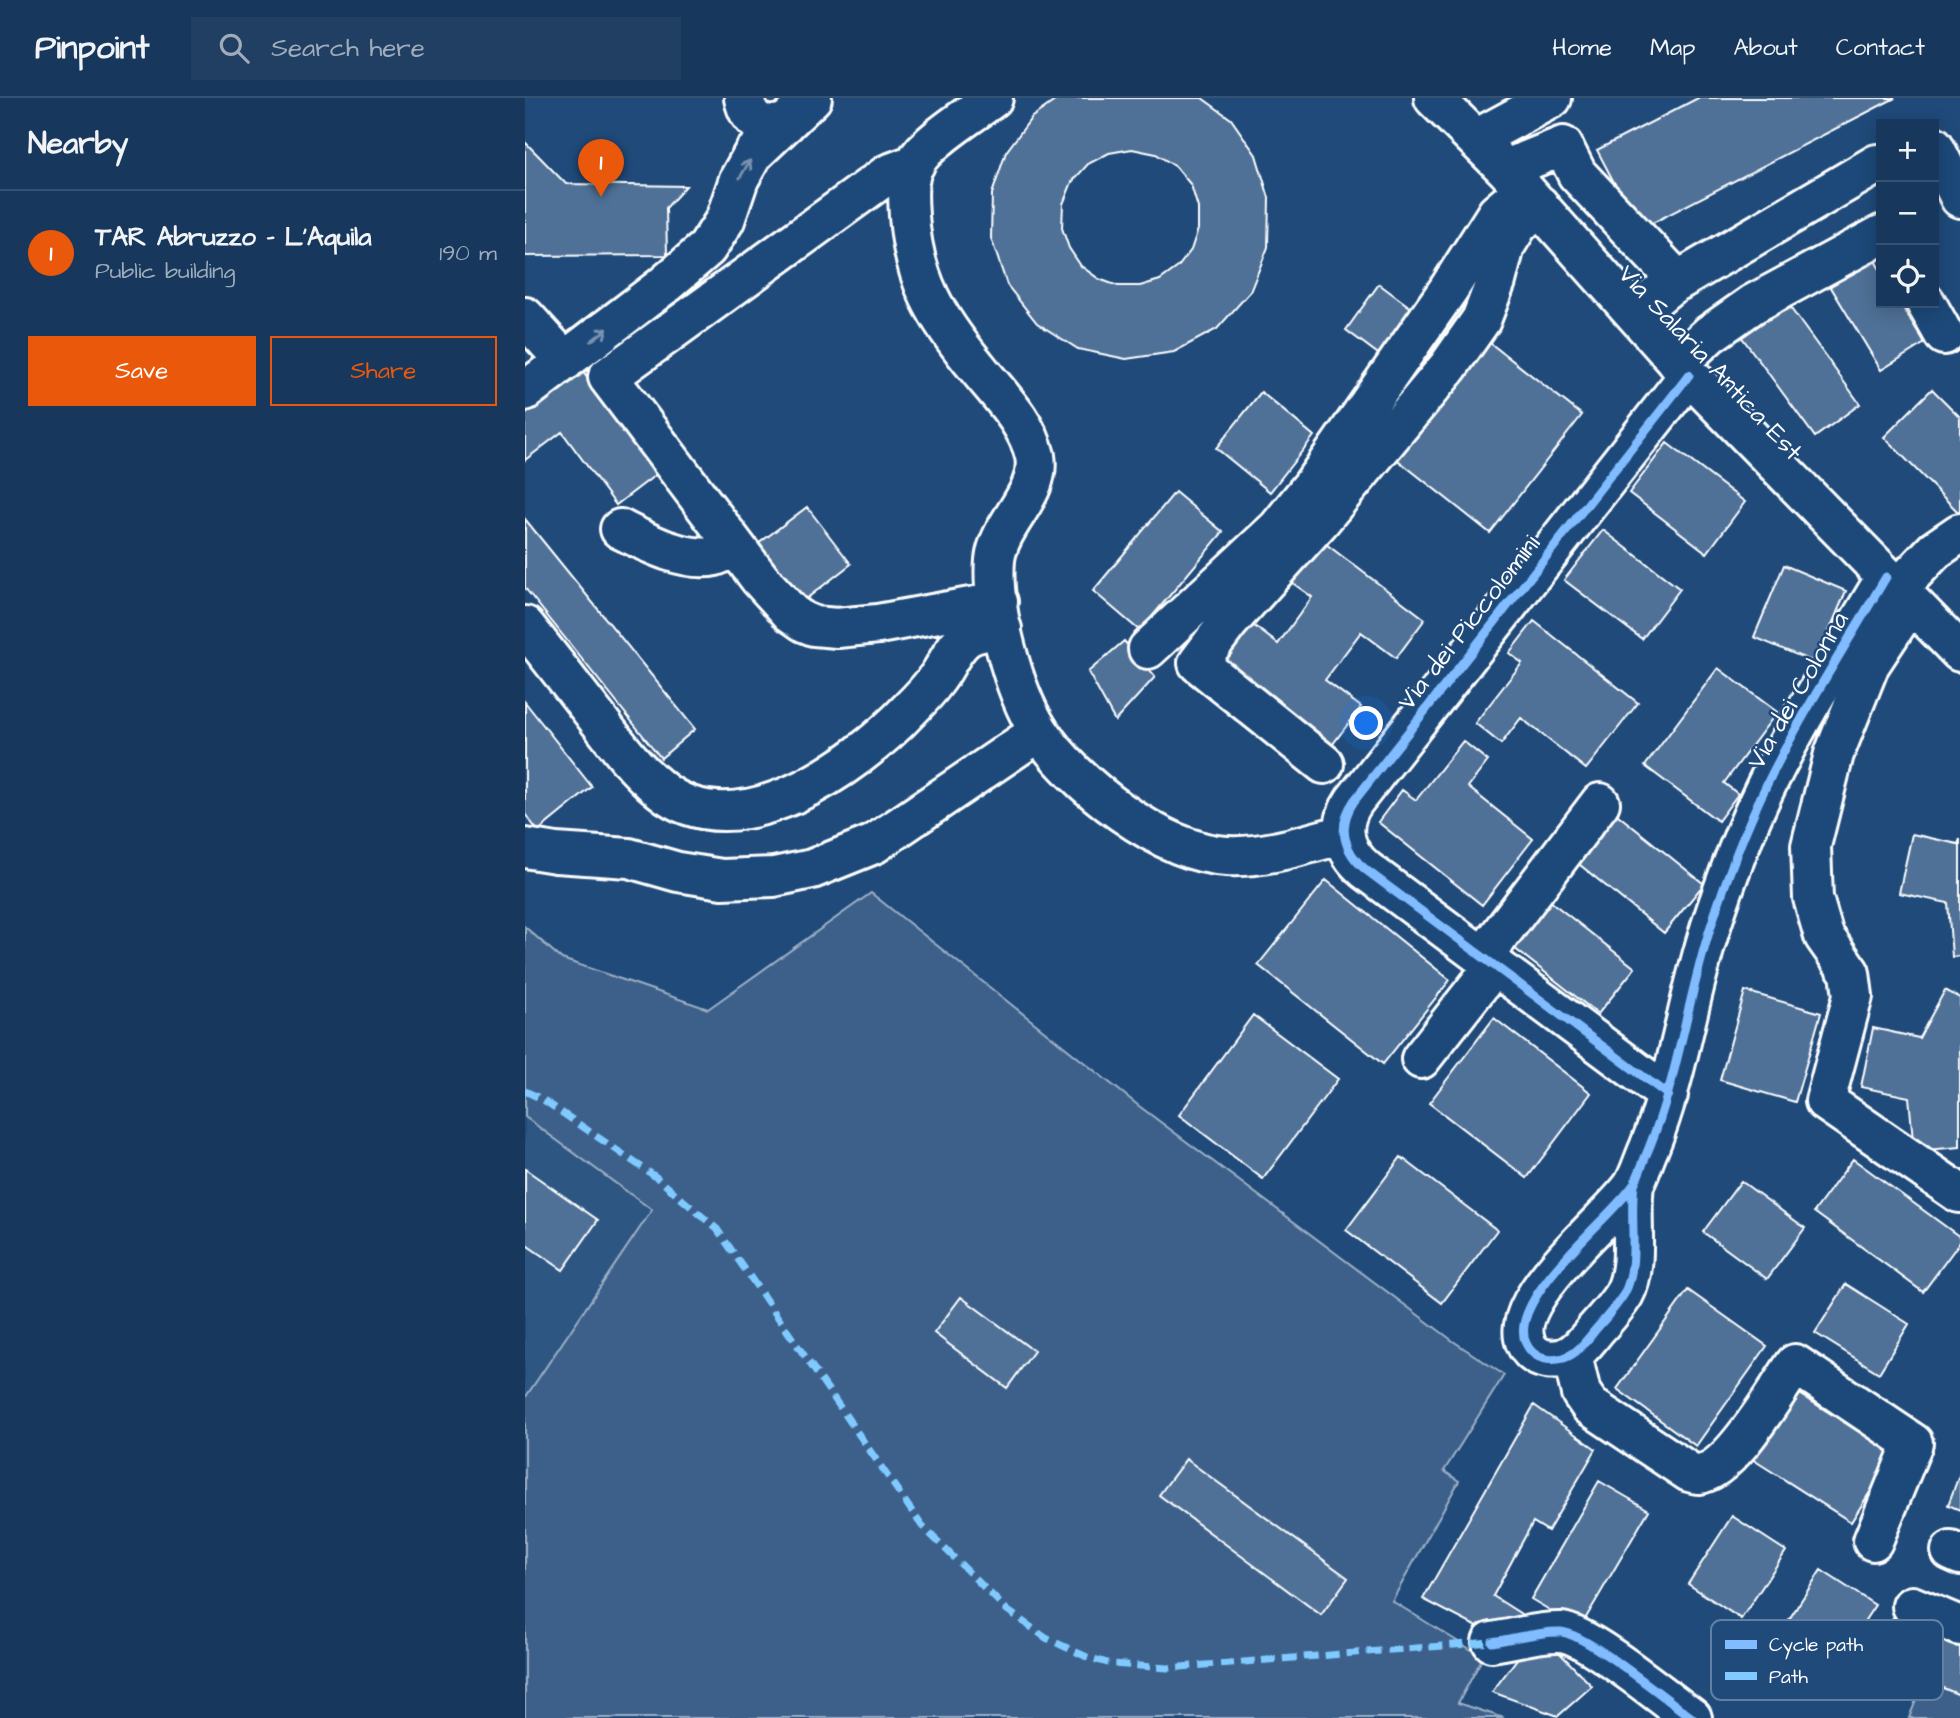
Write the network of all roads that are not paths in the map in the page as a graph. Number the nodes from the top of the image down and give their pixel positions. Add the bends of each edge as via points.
1 (744, 98) edge
2 (993, 98) edge
3 (1434, 98) edge
4 (1552, 98) edge
5 (799, 111) edge
6 (1476, 139) junction
7 (1939, 156) edge
8 (915, 164) junction
9 (1876, 165) edge
10 (1523, 188) junction
11 (1960, 198) edge
12 (1876, 238) edge
13 (1678, 281) junction
14 (1635, 314) junction
15 (525, 317) edge
16 (565, 361) junction
17 (1683, 369) junction
18 (525, 391) edge
19 (620, 529) dead end
20 (1960, 533) edge
21 (735, 546) junction
22 (1898, 589) junction
23 (1000, 615) junction
24 (525, 625) edge
25 (1148, 649) dead end
26 (1960, 652) edge
27 (1039, 732) junction
28 (1324, 764) dead end
29 (1599, 803) dead end
30 (1344, 834) junction
31 (525, 848) edge
32 (1489, 961) junction
33 (1420, 1059) dead end
34 (1668, 1095) junction
35 (1633, 1185) junction
36 (1959, 1193) edge
37 (1572, 1355) junction
38 (1873, 1541) dead end
39 (1912, 1606) dead end
40 (1960, 1626) edge
41 (1492, 1642) dead end
42 (1692, 1718) edge

1 - 5 street via 759,123 771,127
2 - 8 street via 927,148
3 - 6 street, Via Salaria Antica Est
4 - 6 street
16 -> 5 street via 707,248 725,220 753,155
6 - 10 street, Via Salaria Antica Est
7 - 11 street
8 - 21 street via 888,173 608,377
8 - 23 street via 907,188 916,267 933,308 1032,444 1034,477 1001,537 995,559
9 - 13 street
10 - 13 street via 1563,146 1577,174
10 - 14 street, Via Salaria Antica Est
10 - 25 street via 1497,213 1303,498 1278,528
10 - 28 street via 1518,225 1505,246 1481,320 1448,367 1198,663
12 - 17 street, Via dei Piccolomini via 1753,304 1710,334
13 - 14 street
14 - 17 street, Via Salaria Antica Est
15 - 16 street
16 - 18 street
17 - 22 street, Via Salaria Antica Est
17 - 30 street, Via dei Piccolomini via 1354,801 1345,816
19 - 21 street via 658,548 697,557 715,556
20 - 22 street via 1935,550
21 - 23 street via 791,613 814,626
22 - 26 street, Via Salaria Antica Est
22 - 34 street, Via dei Colonna via 1787,747 1751,818 1710,929
22 - 36 street via 1834,754 1811,846 1813,898 1824,936 1853,983 1825,1101
23 - 24 street via 967,637 935,682 899,720 838,770 759,808 725,812 691,806 661,791 627,757
23 - 27 street via 1019,691
27 - 30 street via 1088,785 1144,828 1188,849 1227,856 1258,854
27 - 31 street via 874,844 812,869 774,877 722,879 629,858
29 - 32 street
30 - 32 street via 1358,863
32 - 33 street
32 - 34 street
34 - 35 street, Via dei Colonna
35 - 37 street, Via dei Colonna via 1629,1282 1615,1307
35 - 37 street, Via dei Colonna via 1574,1248 1526,1314 1529,1350 1548,1360
37 - 38 street via 1581,1393 1590,1406 1689,1472 1700,1474 1743,1441 1795,1364 1913,1443
39 - 40 street
41 - 42 street via 1569,1633

